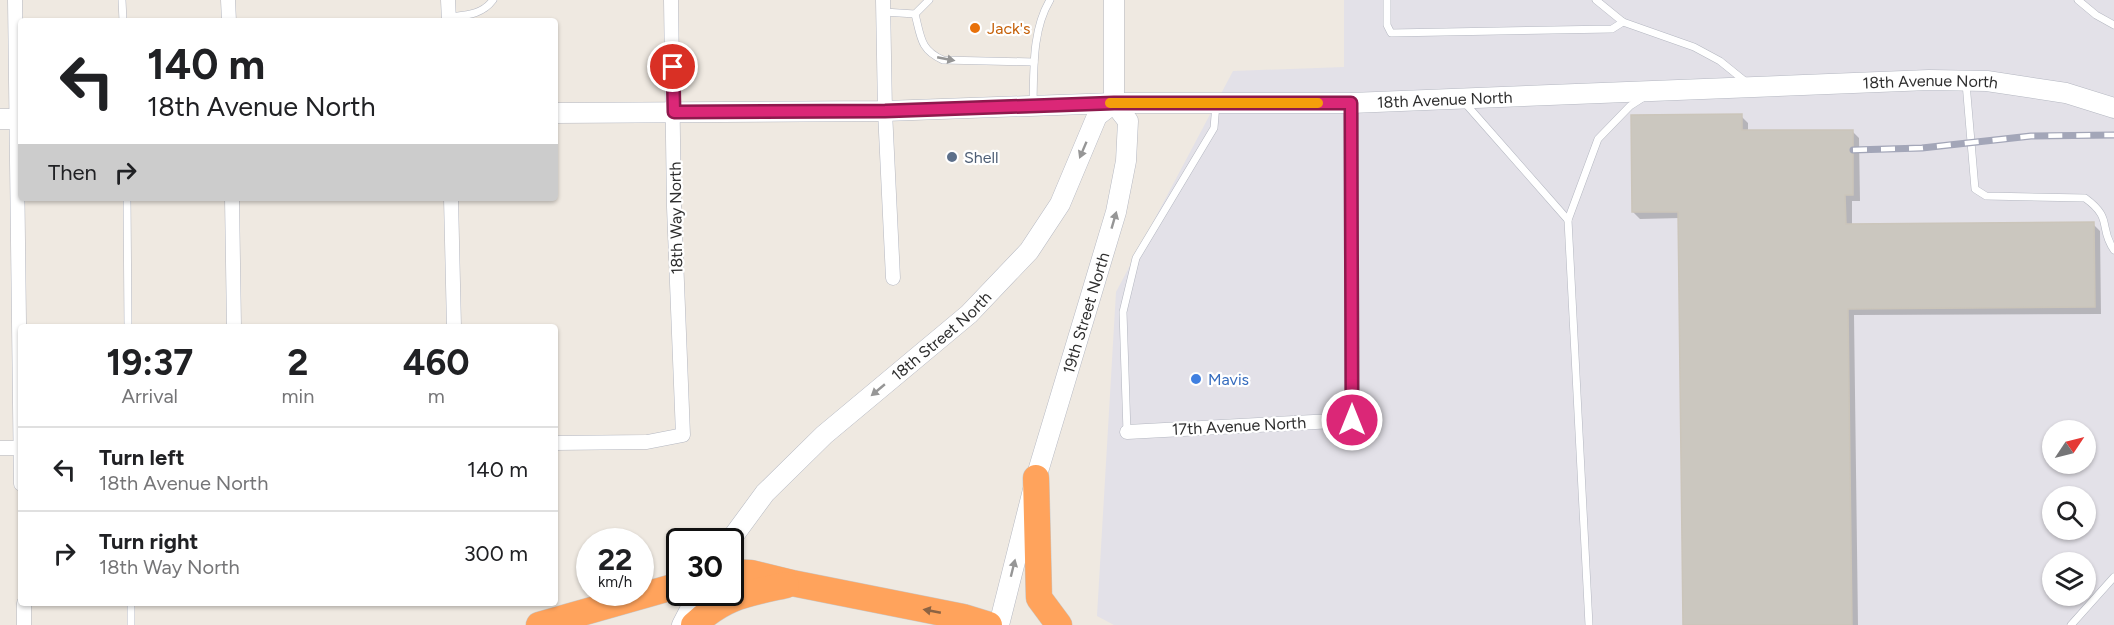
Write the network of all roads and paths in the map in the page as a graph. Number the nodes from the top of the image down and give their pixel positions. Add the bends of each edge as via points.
1 (15, 0) edge
2 (122, 0) edge
3 (228, 0) edge
4 (448, 0) edge
5 (493, 0) edge
6 (671, 0) edge
7 (929, 0) edge
8 (1050, 0) edge
9 (1114, 0) edge
10 (1387, 0) edge
11 (1596, 0) edge
12 (2078, 0) edge
13 (884, 6) edge
14 (915, 14) junction
15 (123, 18) edge
16 (229, 18) edge
17 (449, 18) edge
18 (454, 18) edge
19 (1623, 22) junction
20 (2114, 25) edge
21 (1034, 62) junction
22 (1966, 81) junction
23 (1752, 87) junction
24 (1654, 91) junction
25 (1461, 99) junction
26 (1114, 103) junction
27 (1351, 103) junction
28 (1216, 104) junction
29 (1033, 106) junction
30 (2114, 108) edge
31 (885, 111) junction
32 (674, 112) junction
33 (558, 113) edge
34 (13, 119) edge
35 (126, 201) edge
36 (232, 201) edge
37 (451, 201) edge
38 (1568, 220) junction
39 (2114, 250) edge
40 (893, 278) dead end
41 (128, 324) edge
42 (234, 324) edge
43 (454, 324) edge
44 (18, 325) edge
45 (1127, 432) joint
46 (558, 443) edge
47 (0, 448) edge
48 (18, 448) edge
49 (1036, 478) junction
50 (739, 528) edge
51 (744, 573) edge
52 (2114, 577) edge
53 (792, 584) junction
54 (666, 589) edge
55 (24, 606) edge
56 (131, 606) edge
57 (692, 606) edge
58 (24, 625) edge
59 (131, 625) edge
60 (539, 625) edge
61 (682, 625) edge
62 (694, 625) edge
63 (989, 625) edge
64 (999, 625) edge
65 (1059, 625) edge
66 (1589, 625) edge
67 (2071, 625) edge

1 - 34 street
2 - 15 lane
3 - 16 street
4 - 17 street
5 - 18 lane via 474,14
6 - 32 street, 18th Way North
7 - 14 lane
8 - 21 lane
9 - 26 street, 19th Street North
10 - 19 lane via 1387,25 1391,33 1612,29
11 - 19 lane
12 - 20 lane
13 - 14 lane
13 - 31 street
14 -> 21 lane via 924,45 930,54 944,60
19 - 23 lane via 1694,47 1720,61
21 - 29 lane
22 - 23 street, 18th Avenue North
22 - 30 street, 18th Avenue North via 2066,93
22 - 39 lane via 1975,189 1986,196 2085,198 2098,206 2106,218 2109,243
23 - 24 street, 18th Avenue North
24 - 25 street, 18th Avenue North
24 - 38 lane via 1630,106 1598,139
25 - 27 street, 18th Avenue North
25 - 38 lane
26 - 28 street, 18th Avenue North
26 - 29 street, 18th Avenue North
49 -> 26 street, 19th Street North via 1116,212 1126,161 1128,121
26 -> 50 street, 18th Street North via 1097,116 1060,204 1029,251 969,314 824,435 765,493
27 - 28 street, 18th Avenue North
27 - 45 street, 17th Avenue North via 1352,420
28 - 45 lane via 1214,128 1136,258 1129,281 1123,312
29 - 31 street, 18th Avenue North
31 - 32 street, 18th Avenue North
31 - 40 street
32 - 33 street, 18th Avenue North
32 - 46 street, 18th Way North via 683,435 647,442
34 - 44 street
35 - 41 lane
36 - 42 street
37 - 43 street
38 - 66 lane
47 - 48 street
64 -> 49 street, 19th Street North
49 - 65 highway via 1040,598
51 - 53 highway
52 - 67 lane
53 - 62 highway via 740,595 711,609
63 -> 53 highway
54 - 60 highway
55 - 58 street
56 - 59 lane
57 - 61 street

